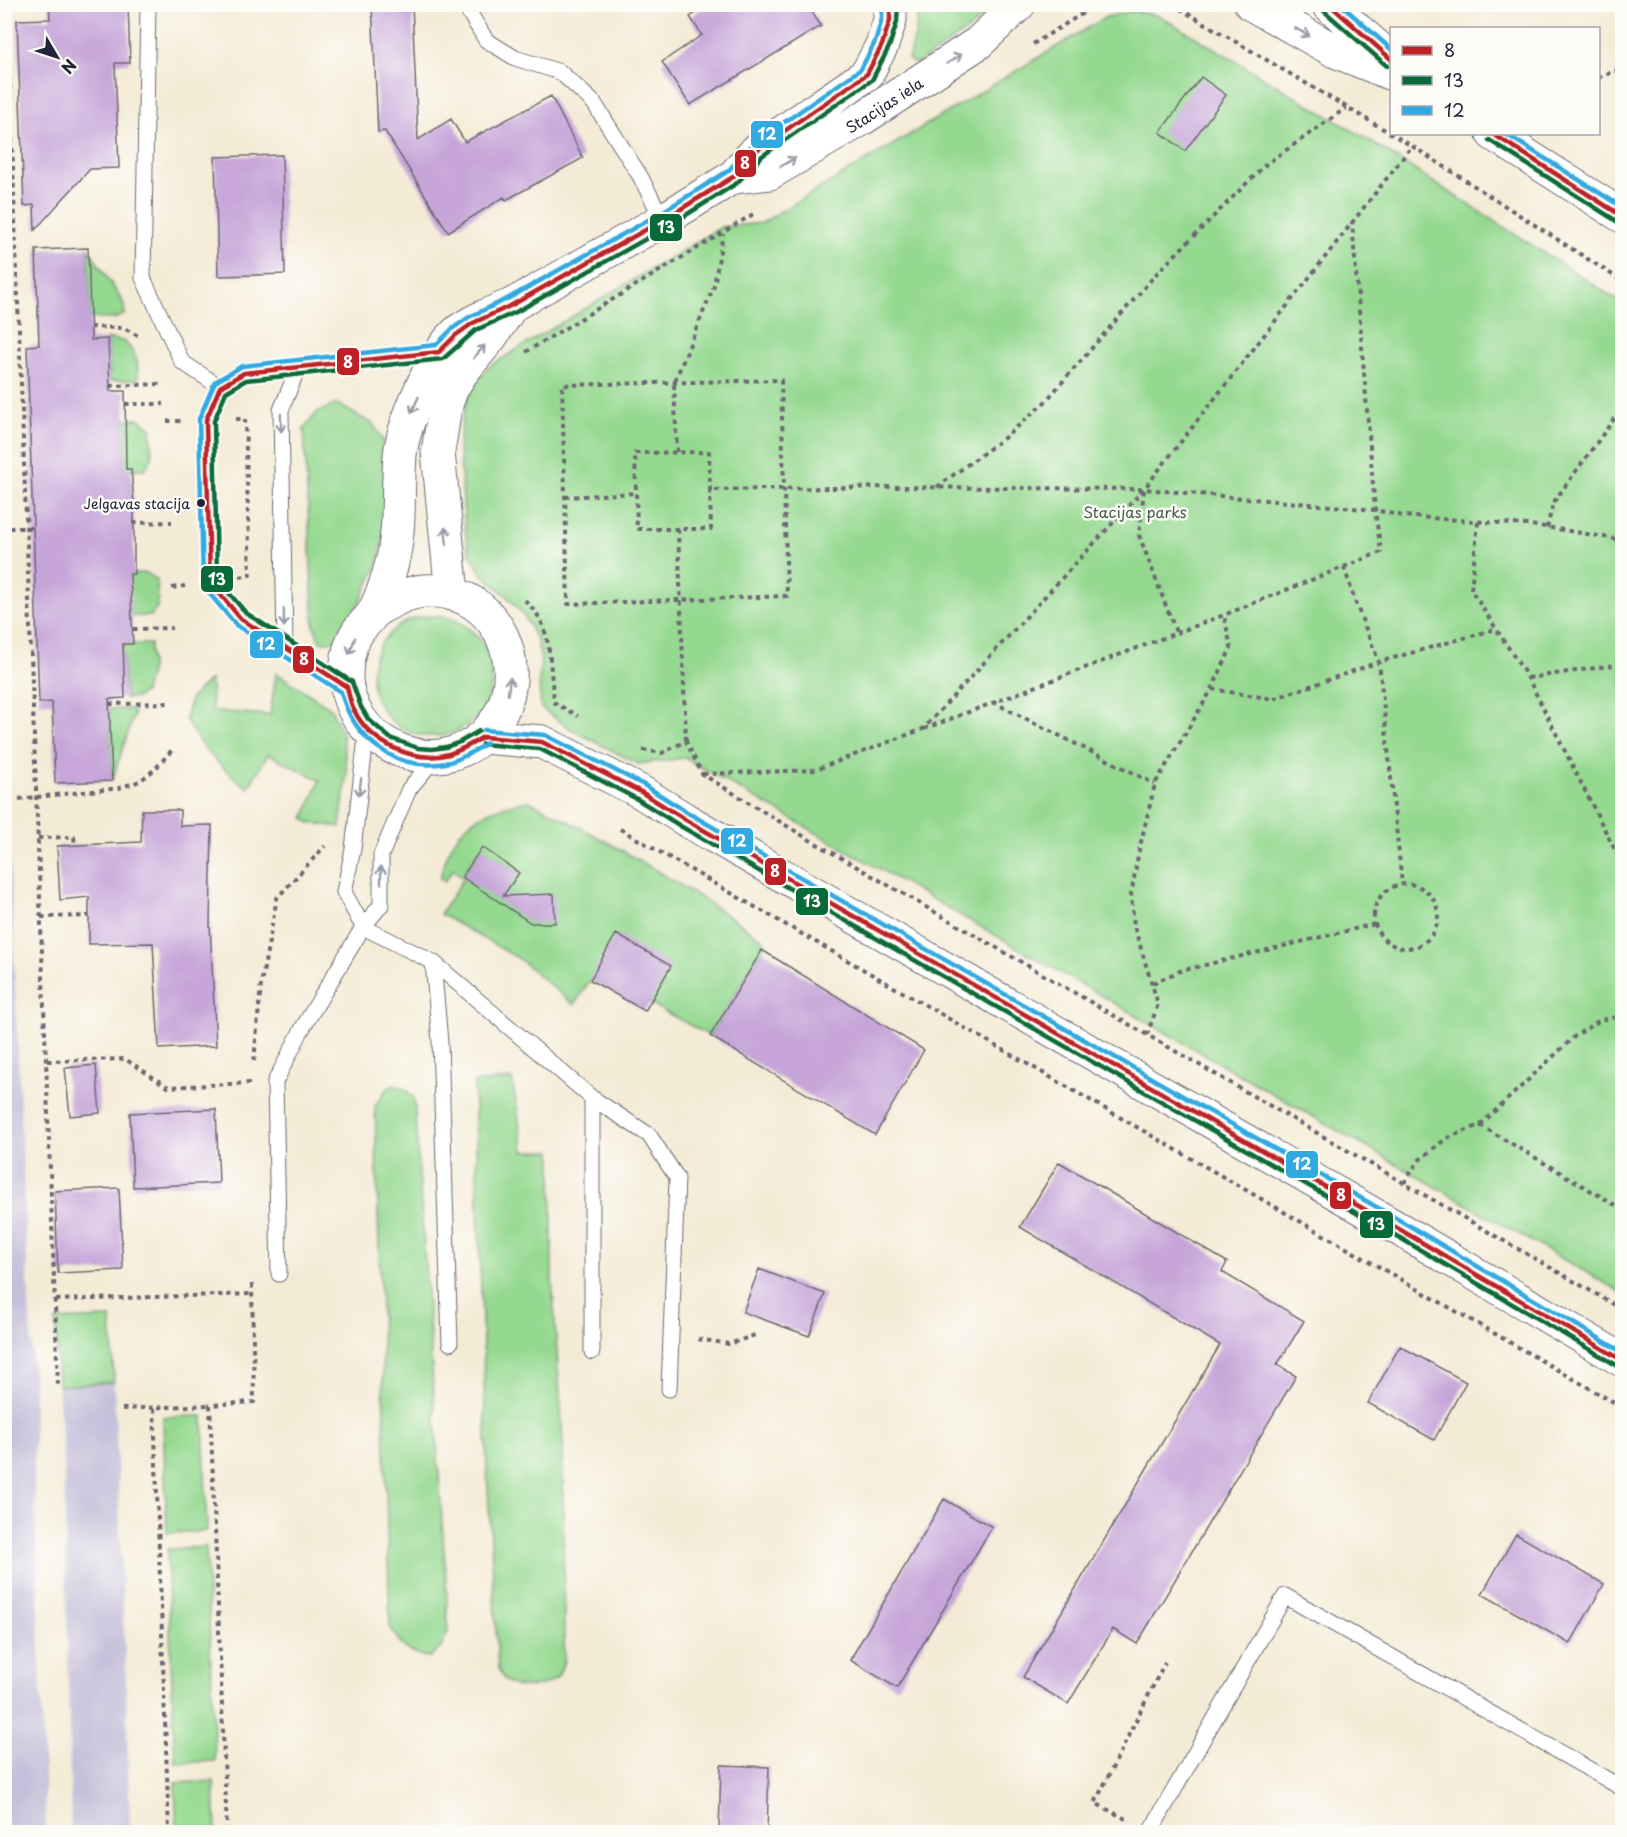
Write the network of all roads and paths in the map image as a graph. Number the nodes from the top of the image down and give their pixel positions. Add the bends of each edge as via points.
1 (7, 4) edge
2 (148, 4) edge
3 (464, 4) edge
4 (890, 4) edge
5 (1018, 4) edge
6 (1172, 4) edge
7 (1251, 4) edge
8 (1328, 4) edge
9 (1390, 58) edge
10 (1623, 68) edge
11 (1390, 73) edge
12 (1600, 78) edge
13 (1346, 108) junction
14 (1390, 133) edge
15 (1393, 135) edge
16 (1495, 135) edge
17 (1412, 146) junction
18 (733, 177) junction
19 (763, 208) dead end
20 (1623, 216) edge
21 (663, 220) junction
22 (1352, 222) junction
23 (724, 233) junction
24 (1623, 281) edge
25 (512, 305) junction
26 (90, 327) dead end
27 (143, 338) dead end
28 (439, 352) junction
29 (518, 357) dead end
30 (298, 368) junction
31 (674, 383) junction
32 (160, 384) dead end
33 (110, 386) dead end
34 (220, 387) junction
35 (125, 404) dead end
36 (164, 404) dead end
37 (1623, 408) edge
38 (677, 452) junction
39 (936, 488) junction
40 (785, 489) junction
41 (1144, 489) junction
42 (710, 490) junction
43 (636, 493) junction
44 (565, 497) junction
45 (1375, 510) junction
46 (172, 522) dead end
47 (1478, 522) junction
48 (132, 523) dead end
49 (9, 528) dead end
50 (27, 528) junction
51 (33, 528) dead end
52 (1547, 528) junction
53 (678, 529) junction
54 (1623, 540) edge
55 (1344, 567) junction
56 (452, 594) junction
57 (522, 597) dead end
58 (681, 599) junction
59 (374, 611) junction
60 (1224, 615) junction
61 (172, 628) dead end
62 (133, 629) dead end
63 (1496, 629) junction
64 (1176, 632) junction
65 (285, 647) junction
66 (1379, 663) junction
67 (1623, 664) edge
68 (1528, 678) junction
69 (347, 687) junction
70 (1212, 688) junction
71 (993, 702) junction
72 (172, 703) dead end
73 (109, 704) dead end
74 (585, 721) dead end
75 (367, 729) junction
76 (923, 729) junction
77 (483, 736) junction
78 (686, 741) junction
79 (172, 750) dead end
80 (637, 750) dead end
81 (437, 756) junction
82 (702, 774) junction
83 (1155, 783) junction
84 (37, 797) junction
85 (19, 800) dead end
86 (620, 830) dead end
87 (39, 838) junction
88 (75, 845) dead end
89 (325, 846) dead end
90 (1621, 858) edge
91 (1623, 864) edge
92 (1402, 884) junction
93 (41, 916) junction
94 (89, 916) dead end
95 (1375, 924) junction
96 (363, 927) junction
97 (433, 962) junction
98 (1153, 983) junction
99 (1623, 1016) edge
100 (1147, 1035) junction
101 (47, 1061) junction
102 (275, 1082) junction
103 (252, 1083) junction
104 (252, 1094) dead end
105 (592, 1098) junction
106 (1480, 1125) junction
107 (1404, 1183) junction
108 (1623, 1209) edge
109 (252, 1271) dead end
110 (279, 1274) joint
111 (252, 1295) junction
112 (56, 1300) junction
113 (1623, 1309) edge
114 (671, 1334) junction
115 (758, 1334) dead end
116 (450, 1343) dead end
117 (592, 1352) dead end
118 (1623, 1360) edge
119 (58, 1386) dead end
120 (669, 1389) dead end
121 (210, 1405) junction
122 (1623, 1407) edge
123 (154, 1408) junction
124 (122, 1409) dead end
125 (1165, 1662) dead end
126 (1623, 1788) edge
127 (1151, 1832) edge
128 (169, 1833) edge
129 (227, 1833) edge

1 - 50 path
2 - 34 lane via 143,278 182,362
3 - 21 lane via 486,40 515,58 560,72 594,103
4 - 18 street via 890,20 882,45 867,74 757,150
18 -> 5 street, Stacijas iela via 770,173 860,120 978,43
6 - 13 path
7 -> 11 street via 1335,51
8 - 9 street
10 - 12 path
13 - 14 path
13 - 39 path via 1265,165 1157,273 1045,402
15 - 17 path
16 - 20 street
17 - 22 path
17 - 24 path
18 - 21 street
19 - 23 path
21 - 25 street
22 - 41 path
22 - 45 path
23 - 29 path
23 - 31 path via 714,286
25 - 28 street via 458,331
56 -> 25 street via 438,452 445,407 462,372
26 - 27 path via 124,328
28 - 30 lane
28 -> 59 street via 409,418 400,453 398,525 392,563
30 - 34 lane via 244,373
30 -> 65 lane via 281,410
31 - 38 path
31 - 40 path via 781,380
31 - 44 path via 562,385
32 - 33 path
34 - 65 lane via 206,420 210,582 241,619
35 - 36 path
37 - 52 path via 1553,503
38 - 42 path via 709,452
38 - 43 path via 635,453
39 - 40 path
39 - 41 path
40 - 42 path
40 - 58 path via 787,596
41 - 45 path
41 - 64 path via 1139,535
41 - 76 path
42 - 53 path via 711,529
43 - 44 path
43 - 53 path via 637,529
44 - 58 path via 568,604
45 - 47 path
45 - 55 path via 1381,552
46 - 48 path
47 - 52 path
47 - 63 path via 1471,590
49 - 50 path
50 - 51 path
50 - 84 path
52 - 54 path
53 - 58 path
55 - 60 path
55 - 66 path
56 - 59 street via 425,591 398,597
77 -> 56 street via 499,717 509,694 511,668 506,644 494,622 475,605
57 - 74 path via 540,619 549,652 555,703
58 - 78 path
59 -> 69 street via 357,633 347,659
60 - 64 path
60 - 70 path via 1231,648
61 - 62 path
63 - 66 path
63 - 68 path
64 - 71 path
65 - 69 lane
66 - 70 path via 1273,699
66 - 92 path
67 - 68 path
68 - 90 path
69 - 75 street via 354,710
70 - 83 path
71 - 76 path
71 - 83 path
72 - 73 path
75 - 81 street via 387,746 411,755
75 -> 96 lane via 344,892
76 - 82 path via 815,770
77 - 81 street via 462,750
77 - 118 street via 542,742 641,792
78 - 80 path via 662,753
78 - 82 path
79 - 84 path via 140,781 119,788
96 -> 81 lane via 381,905 381,855 408,789
82 - 100 path
83 - 98 path via 1131,894 1134,926
84 - 85 path
84 - 87 path
86 - 122 path
87 - 88 path via 74,837
87 - 93 path
89 - 103 path via 277,898 261,984
90 - 91 path
92 - 95 path via 1380,898 1374,910
92 - 95 path via 1416,885 1436,902 1439,915 1429,939 1400,948 1382,937
93 - 94 path
93 - 101 path
95 - 98 path via 1180,971
96 - 97 lane
96 - 102 lane
97 - 105 lane
97 - 116 lane via 440,1042
98 - 100 path via 1158,1004
99 - 106 path via 1600,1020 1575,1036
100 - 107 path
101 - 103 path via 125,1059 168,1087
101 - 112 path
102 - 103 path
102 - 110 lane
103 - 104 path
105 - 114 lane via 649,1136 677,1178
105 - 117 lane
106 - 107 path via 1447,1138 1418,1161
106 - 108 path
107 - 113 path
109 - 111 path
110 - 111 path
111 - 112 path
111 - 121 path via 254,1402
112 - 119 path
114 - 115 path via 729,1344
114 - 120 lane
121 - 123 path
121 - 129 path
123 - 124 path
123 - 128 path
125 - 127 path via 1095,1803
126 - 127 lane via 1285,1596

